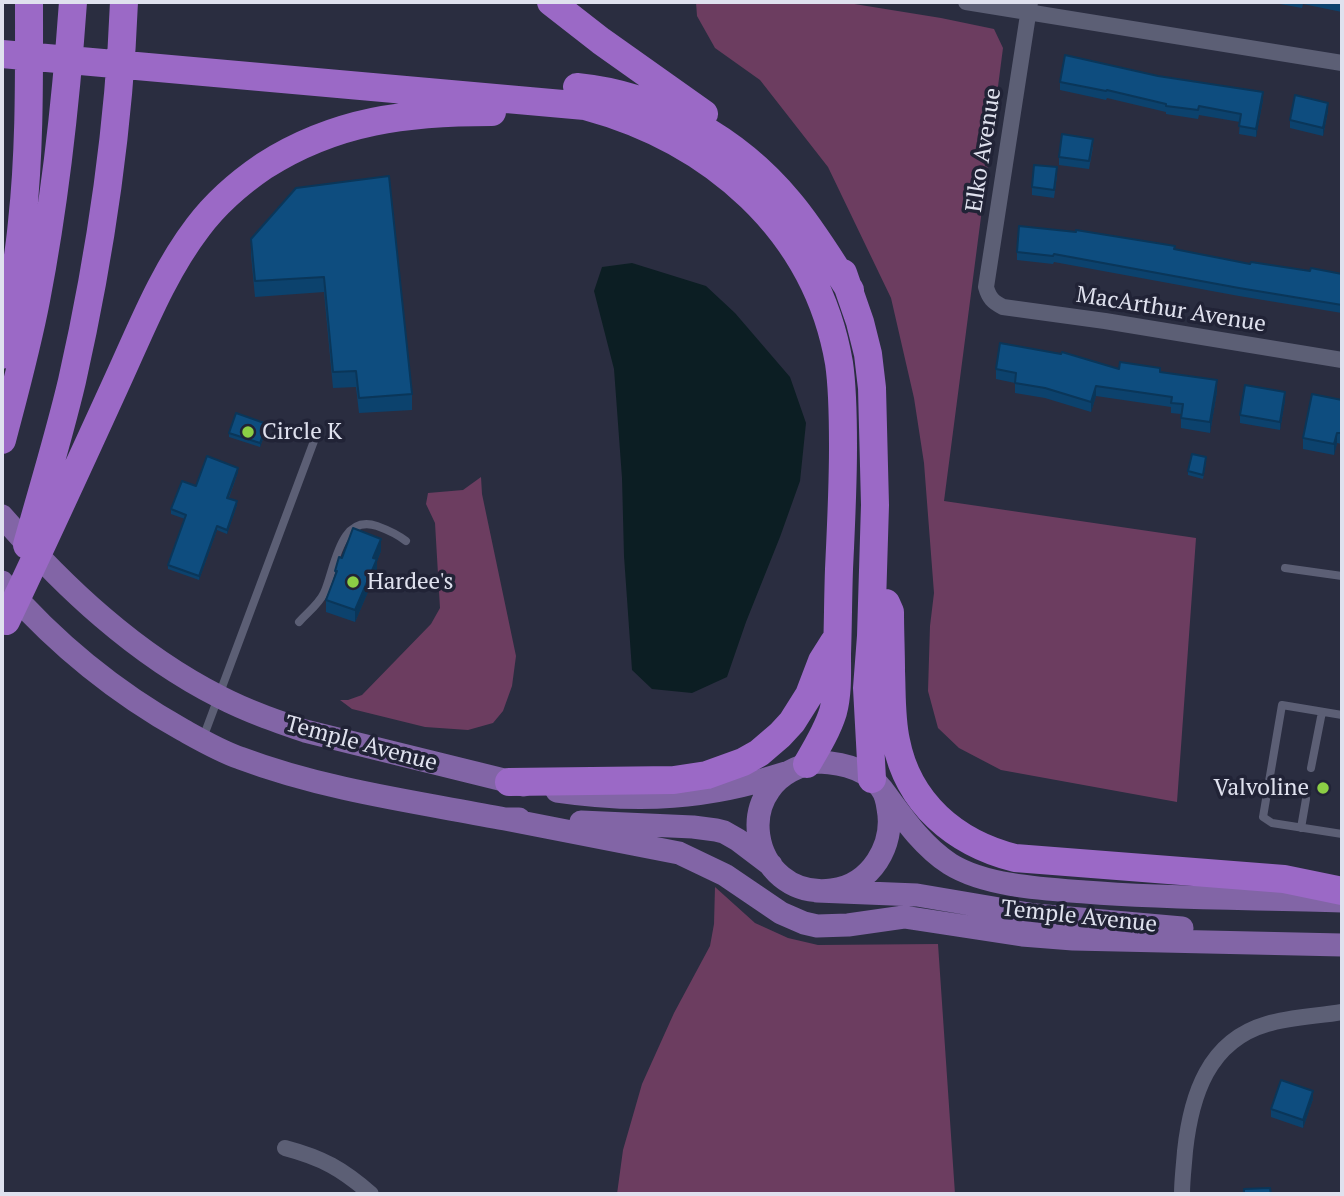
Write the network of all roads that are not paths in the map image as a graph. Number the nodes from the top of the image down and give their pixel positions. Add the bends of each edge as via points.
1 (29, 2) edge
2 (73, 2) edge
3 (551, 2) edge
4 (966, 2) edge
5 (124, 3) edge
6 (1030, 7) edge
7 (2, 37) edge
8 (2, 54) edge
9 (1342, 63) edge
10 (667, 138) junction
11 (850, 290) junction
12 (994, 302) joint
13 (2, 355) edge
14 (1342, 360) edge
15 (317, 433) dead end
16 (2, 440) edge
17 (47, 512) junction
18 (2, 516) edge
19 (406, 541) dead end
20 (1285, 568) dead end
21 (873, 571) junction
22 (1342, 576) edge
23 (2, 582) edge
24 (299, 622) dead end
25 (4, 626) edge
26 (837, 636) junction
27 (218, 696) junction
28 (1322, 712) junction
29 (1342, 715) edge
30 (202, 740) junction
31 (796, 768) junction
32 (1311, 768) dead end
33 (509, 782) junction
34 (877, 784) junction
35 (1306, 799) dead end
36 (505, 819) junction
37 (1301, 828) junction
38 (1342, 834) edge
39 (771, 865) junction
40 (817, 891) junction
41 (1342, 891) edge
42 (1342, 901) edge
43 (1342, 944) edge
44 (1342, 1012) edge
45 (285, 1148) dead end
46 (371, 1194) edge
47 (1182, 1194) edge

1 - 13 highway via 23,220
2 - 16 highway via 51,212 36,301
3 - 11 highway via 776,170 827,232
4 - 6 street
5 - 17 highway via 100,232
6 - 9 street
6 - 12 street, Elko Avenue via 986,287
7 - 11 highway via 616,94 699,126 740,155 788,201
8 - 10 highway via 585,106
10 - 17 highway via 560,115 445,113 360,124 283,155 240,184 198,227 160,289
10 - 26 highway via 717,167 766,213 805,267 831,329 843,417
11 - 21 highway via 868,354 872,388
12 - 14 street, MacArthur Avenue
15 - 27 lane
17 - 25 highway
18 - 27 main road, Temple Avenue via 80,598 168,667
19 - 24 lane via 372,524 351,529 323,596
20 - 22 lane
21 - 34 highway via 867,688
21 - 41 highway via 890,612 898,752 930,810 962,837 1015,858 1284,879
23 - 30 main road, Temple Avenue via 97,673
26 - 31 highway via 833,710 824,736
26 - 33 highway via 792,722 743,762 674,780
27 - 30 lane
27 - 33 main road, Temple Avenue via 305,731
28 - 29 lane
28 - 32 lane
28 - 37 lane via 1282,705 1263,817
30 - 36 main road, Temple Avenue via 237,757 329,786
31 - 33 main road, Temple Avenue via 744,786 664,798 574,794
31 - 34 main road via 819,762 841,764
31 - 39 main road via 769,790 759,812 758,836
34 - 40 main road via 890,816 879,860 852,884
34 - 42 main road, Temple Avenue via 934,852 958,868 988,879 1099,893
35 - 37 lane
36 - 39 main road, Temple Avenue via 708,829 732,836
36 - 43 main road via 679,853 725,875 781,914 817,926 904,917 1073,939
37 - 38 lane
39 - 40 main road via 791,883
40 - 43 main road, Temple Avenue via 917,895 1035,915
44 - 47 street via 1268,1024 1230,1044 1217,1058 1203,1077 1188,1123
45 - 46 street via 329,1163

